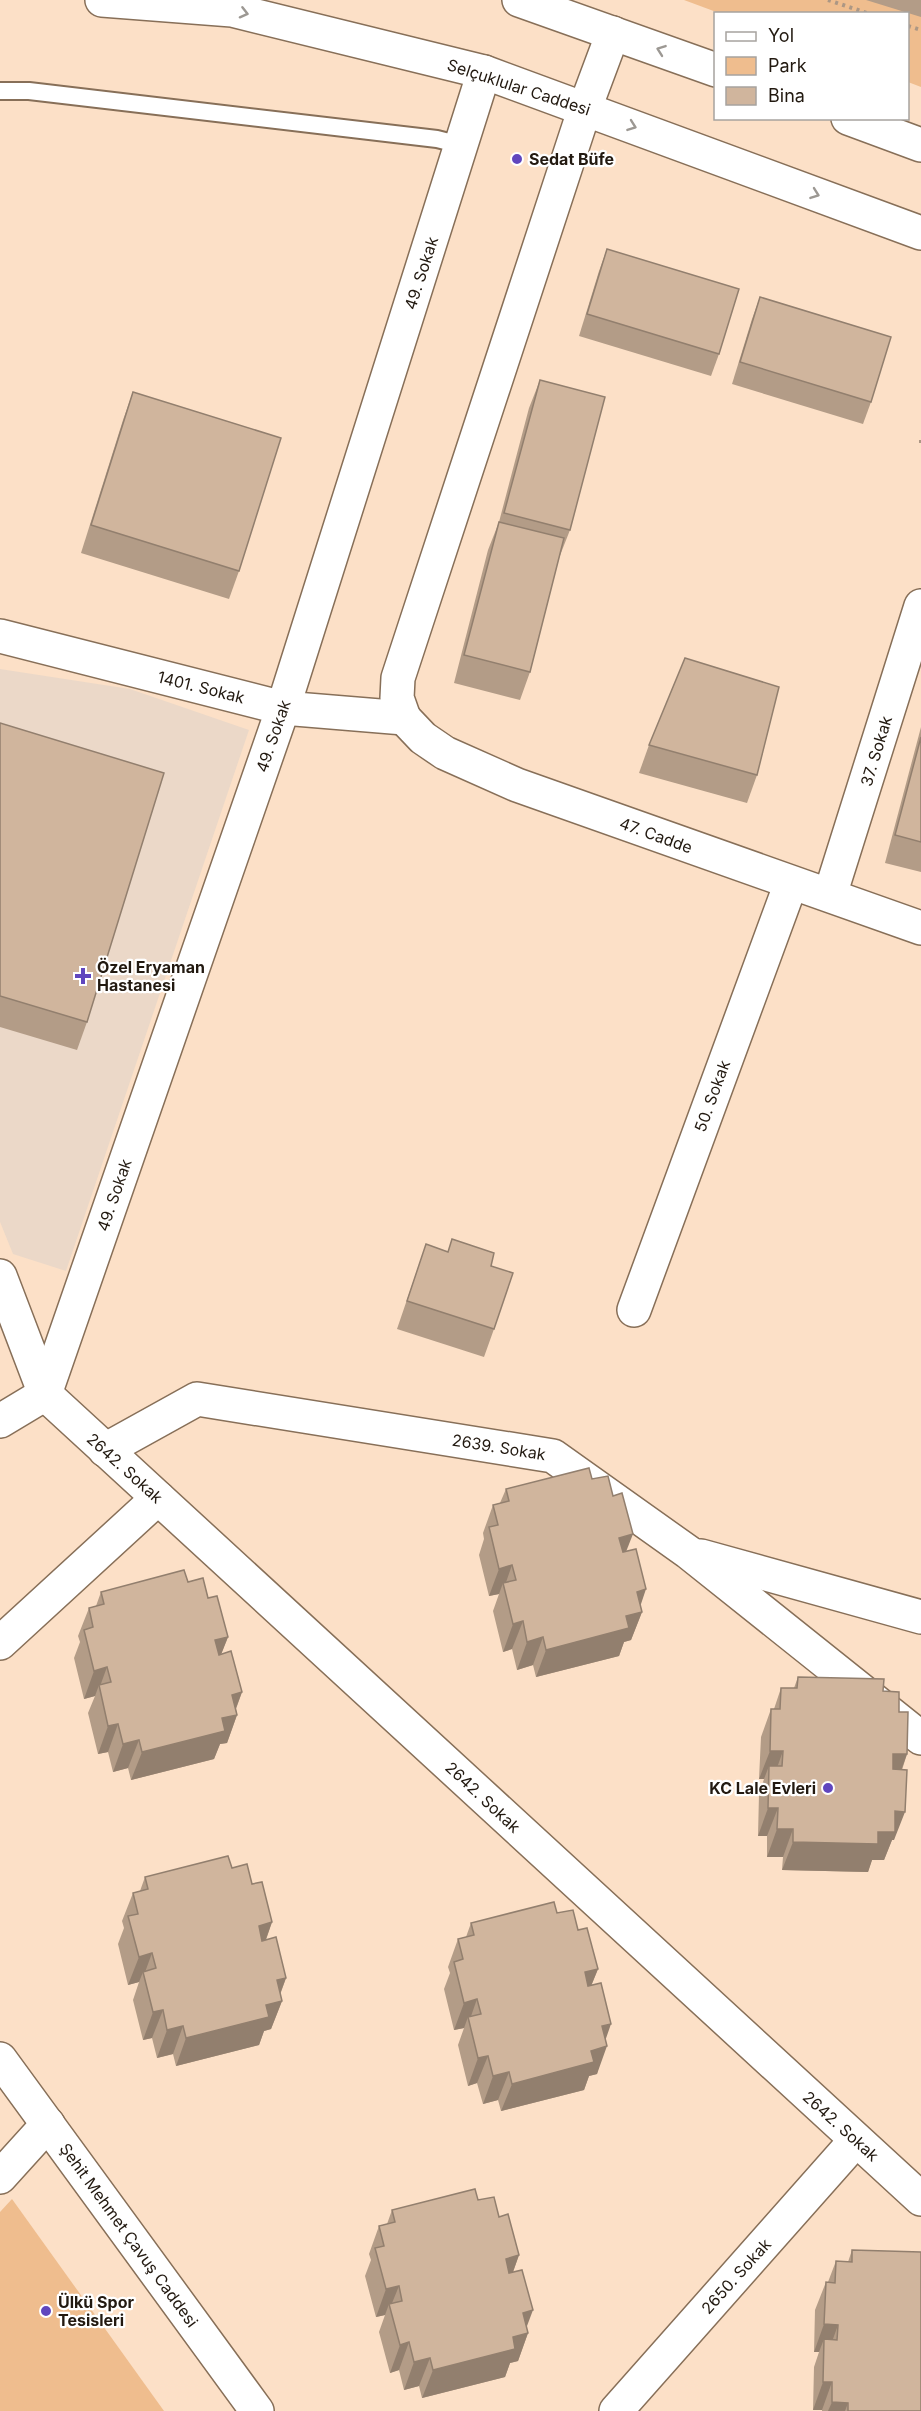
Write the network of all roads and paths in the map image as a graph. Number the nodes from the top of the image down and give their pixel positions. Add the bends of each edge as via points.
1 (102, 0) edge
2 (519, 0) edge
3 (828, 0) edge
4 (864, 12) edge
5 (613, 33) junction
6 (714, 69) edge
7 (484, 72) junction
8 (0, 91) edge
9 (585, 108) junction
10 (853, 120) edge
11 (461, 144) junction
12 (921, 145) edge
13 (921, 233) edge
14 (921, 606) edge
15 (0, 636) edge
16 (284, 708) junction
17 (404, 718) junction
18 (792, 884) junction
19 (830, 895) junction
20 (921, 928) edge
21 (0, 1276) edge
22 (634, 1310) dead end
23 (45, 1394) junction
24 (0, 1421) edge
25 (105, 1450) junction
26 (158, 1498) junction
27 (688, 1552) junction
28 (921, 1617) edge
29 (0, 1643) edge
30 (921, 1738) edge
31 (0, 2059) edge
32 (48, 2124) junction
33 (856, 2140) junction
34 (0, 2177) edge
35 (921, 2199) edge
36 (257, 2411) edge
37 (616, 2411) edge

1 -> 7 street, Selçuklular Caddesi via 232,10
2 - 5 street
3 - 4 path
6 -> 5 street
5 - 9 street
7 - 9 street, Selçuklular Caddesi
7 - 11 street, 49. Sokak
8 - 11 lane via 53,93
9 -> 13 street, Selçuklular Caddesi
9 - 17 street via 398,678 397,698
10 - 12 street
11 - 16 street, 49. Sokak
14 - 19 street, 37. Sokak
15 - 16 street, 1401. Sokak
16 - 17 street, 1401. Sokak
16 - 23 street, 49. Sokak
17 - 18 street, 47. Cadde via 423,738 446,753 518,785
18 - 19 street, 47. Cadde
18 - 22 street, 50. Sokak
19 - 20 street, 47. Cadde
21 - 23 street
23 - 24 street
23 - 25 street, 2642. Sokak
25 - 26 street, 2642. Sokak
25 - 27 street, 2639. Sokak via 197,1399 553,1456
26 - 29 street
26 - 33 street, 2642. Sokak
27 - 28 street
27 - 30 street, 2639. Sokak
31 - 32 street, Şehit Mehmet Çavuş Caddesi
32 - 34 street
32 - 36 street, Şehit Mehmet Çavuş Caddesi
33 - 35 street, 2642. Sokak
33 - 37 street, 2650. Sokak

